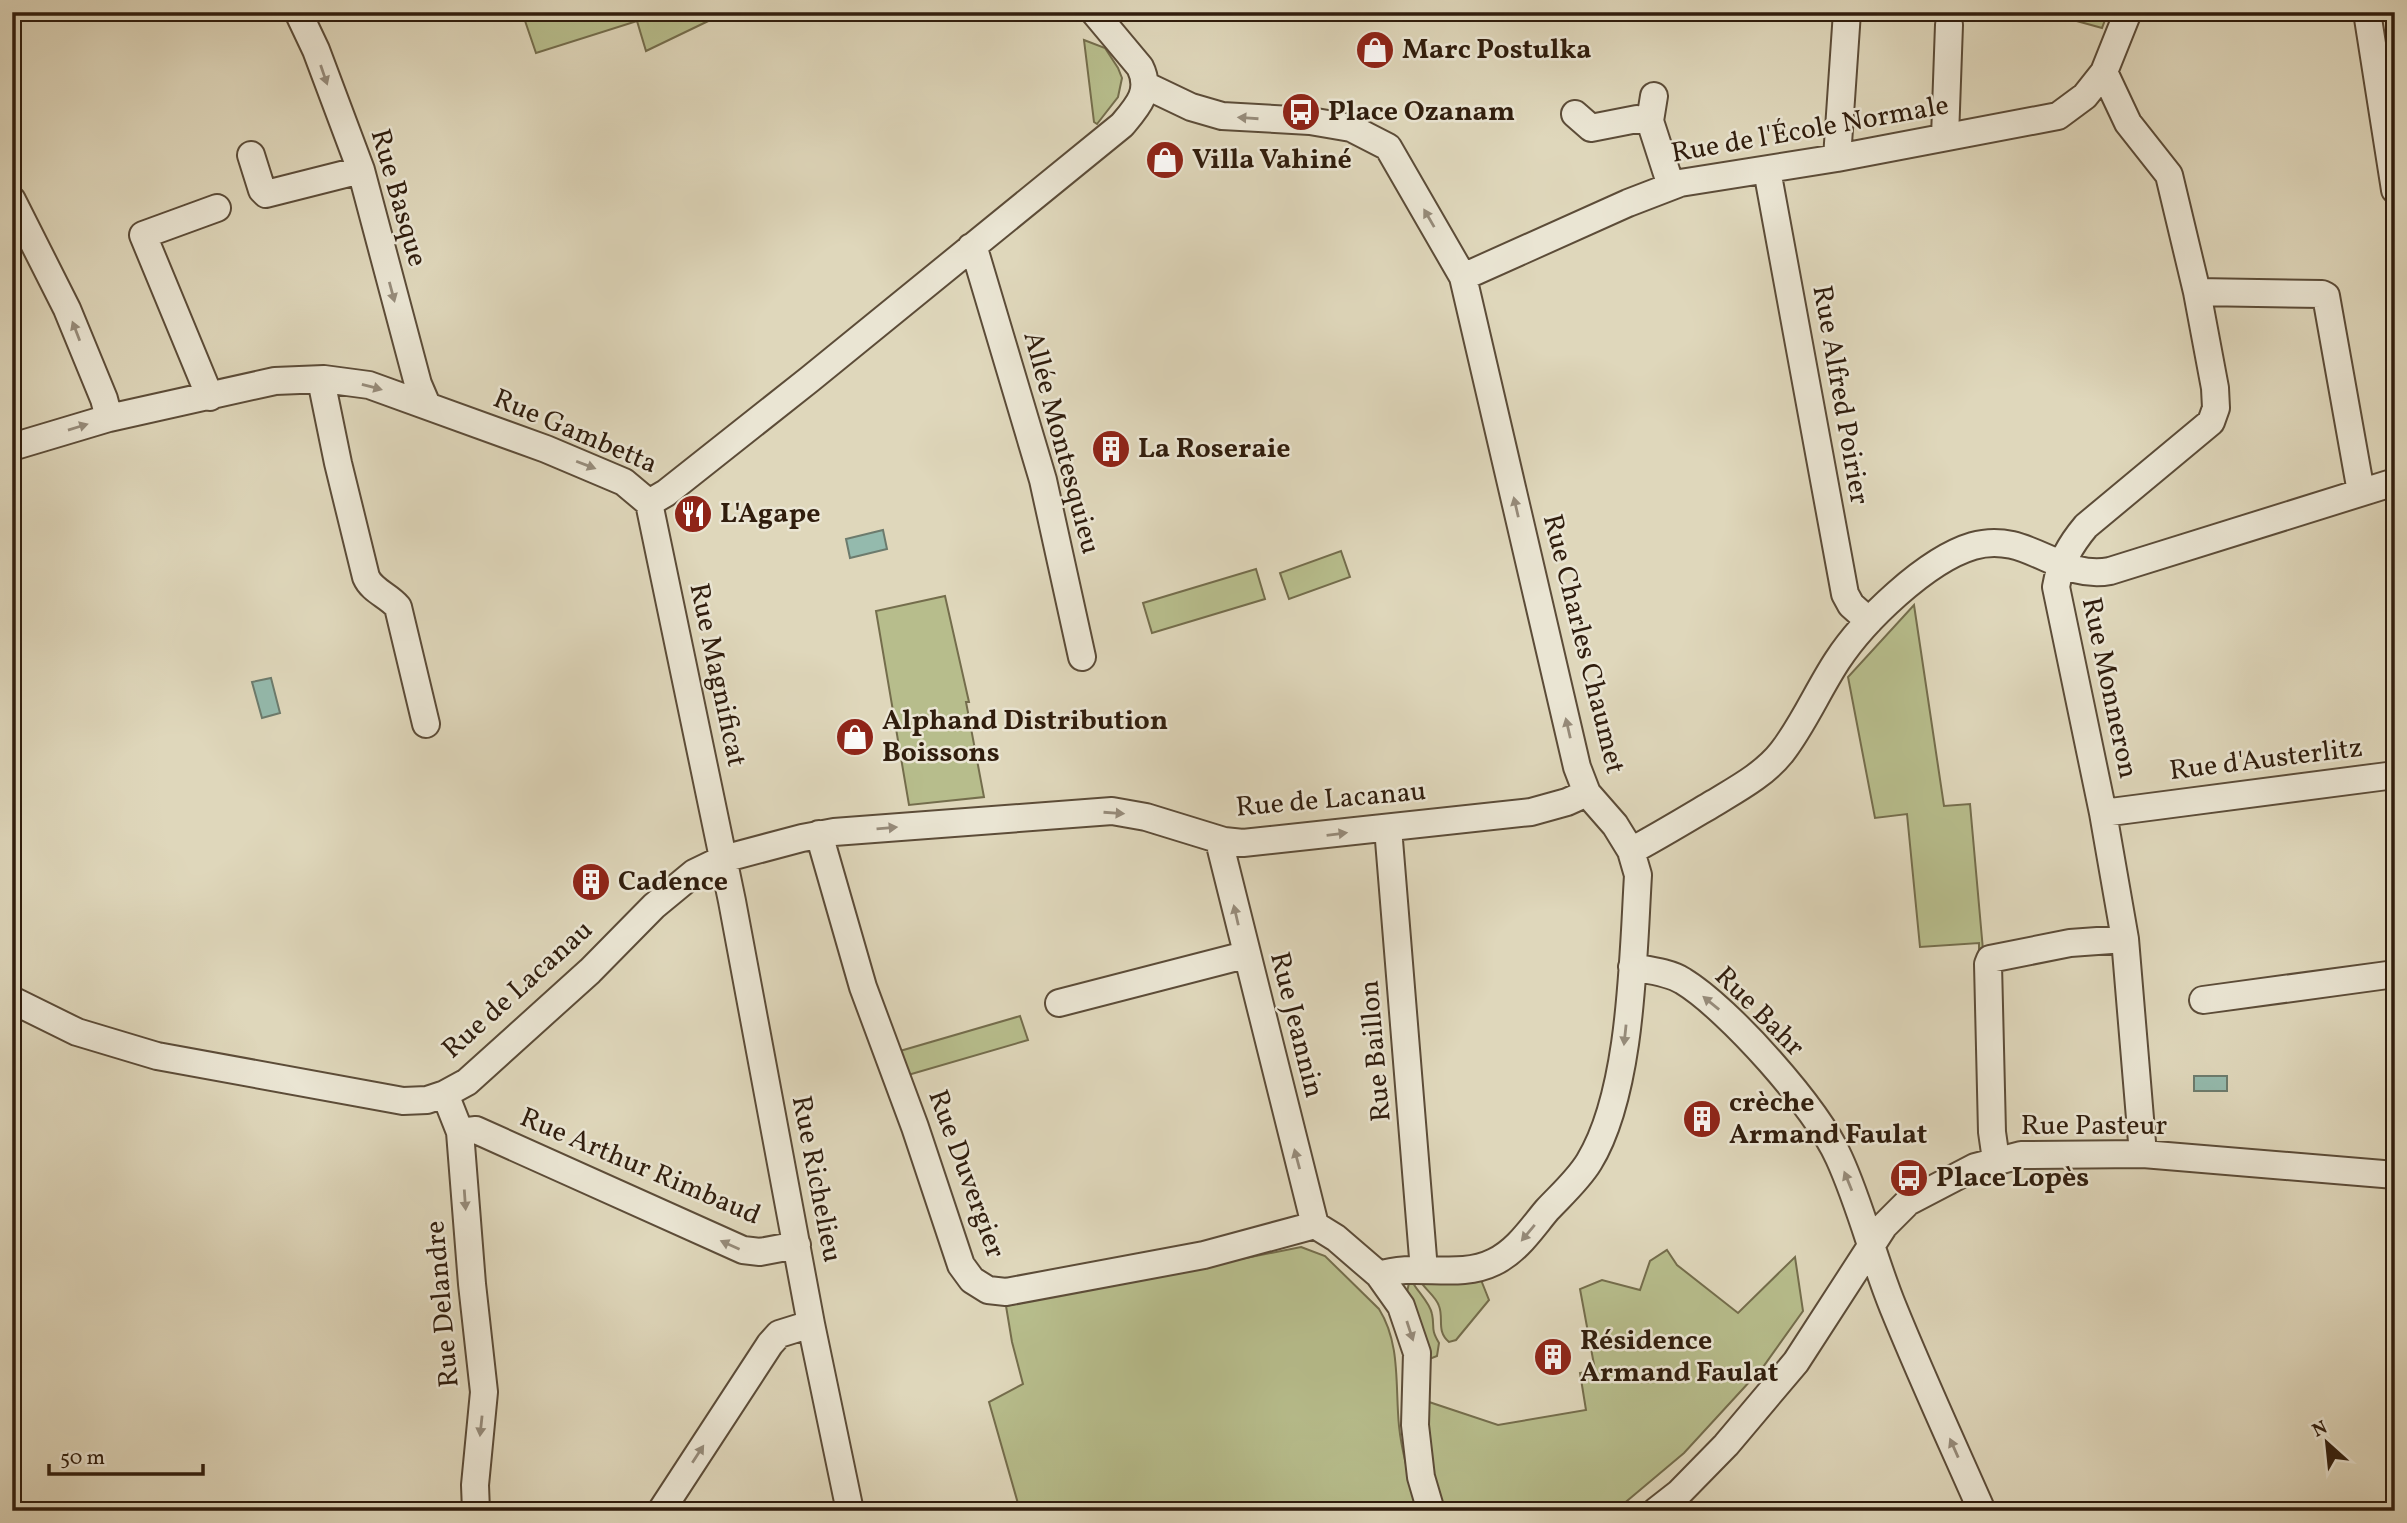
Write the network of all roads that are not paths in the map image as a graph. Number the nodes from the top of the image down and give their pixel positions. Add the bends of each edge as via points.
1 (298, 12) edge
2 (1847, 12) edge
3 (2129, 12) edge
4 (2367, 12) edge
5 (1097, 14) edge
6 (1949, 24) dead end
7 (2104, 72) junction
8 (1147, 86) junction
9 (1575, 114) dead end
10 (1945, 137) junction
11 (251, 155) dead end
12 (1837, 158) junction
13 (361, 170) junction
14 (1767, 170) junction
15 (1671, 186) junction
16 (2395, 190) edge
17 (12, 200) edge
18 (217, 208) dead end
19 (971, 247) junction
20 (1463, 277) junction
21 (2197, 292) junction
22 (321, 380) junction
23 (209, 397) junction
24 (427, 405) junction
25 (109, 418) junction
26 (12, 447) edge
27 (2395, 482) edge
28 (2361, 492) junction
29 (649, 503) junction
30 (2061, 564) junction
31 (1869, 621) junction
32 (1082, 657) dead end
33 (426, 724) dead end
34 (2395, 775) edge
35 (1587, 793) junction
36 (2104, 813) junction
37 (1388, 828) junction
38 (819, 834) junction
39 (1224, 841) junction
40 (1631, 851) junction
41 (723, 859) junction
42 (2125, 939) junction
43 (1245, 955) junction
44 (1632, 967) junction
45 (2395, 974) edge
46 (12, 1000) edge
47 (2203, 1000) dead end
48 (1059, 1003) dead end
49 (444, 1094) junction
50 (460, 1132) junction
51 (2143, 1154) junction
52 (1996, 1160) junction
53 (2395, 1175) edge
54 (1315, 1225) junction
55 (797, 1245) junction
56 (1871, 1246) junction
57 (1424, 1270) junction
58 (1379, 1275) junction
59 (811, 1324) junction
60 (1687, 1502) edge
61 (476, 1511) edge
62 (660, 1511) edge
63 (850, 1511) edge
64 (1432, 1511) edge
65 (1656, 1511) edge
66 (1982, 1511) edge

1 -> 13 street, Rue Basque
2 - 12 street
3 - 7 street, Rue de l'École Normale
4 - 16 street
5 - 8 street via 1140,67
6 - 10 street
7 - 10 street, Rue de l'École Normale via 2085,96 2059,116
7 - 21 street, Rue Monneron via 2128,123 2168,175
8 - 19 street, Rue Gambetta via 1122,125
20 -> 8 street, Rue Charles Chaumet via 1388,147 1351,128 1222,116
9 - 15 street via 1591,128 1637,119 1652,108
10 - 12 street, Rue de l'École Normale
11 - 13 street via 266,194
12 - 14 street, Rue de l'École Normale
13 -> 24 street, Rue Basque
14 - 15 street, Rue de l'École Normale
14 - 31 street, Rue Alfred Poirier via 1845,594
15 - 20 street, Rue de l'École Normale
25 -> 17 street via 67,309
18 - 23 street via 143,234
19 - 29 street, Rue Gambetta
19 - 32 street, Allée Montesquieu via 1043,480
35 -> 20 street, Rue Charles Chaumet via 1577,767
21 - 28 street via 2326,296
21 - 30 street, Rue Monneron via 2215,388 2211,422 2086,526
22 - 23 street, Rue Gambetta via 275,381
22 -> 24 street, Rue Gambetta via 369,385
22 - 33 street via 366,577 370,586 398,607
23 - 25 street, Rue Gambetta
24 -> 29 street, Rue Gambetta via 606,473
26 -> 25 street, Rue Gambetta
27 - 28 street
28 - 30 street via 2110,571 2080,572
29 - 41 street, Rue Magnificat
30 - 31 street via 2011,544 1975,545 1928,571
30 - 36 street, Rue Monneron via 2058,603
31 - 40 street via 1839,658 1781,753 1750,781
34 - 36 street, Rue d'Austerlitz
35 - 37 street, Rue de Lacanau via 1531,812
35 - 40 street, Rue Charles Chaumet
36 - 42 street, Rue Monneron
39 -> 37 street, Rue de Lacanau
37 - 57 street, Rue Baillon
38 -> 39 street, Rue de Lacanau via 1112,811
38 - 41 street, Rue de Lacanau
38 - 54 street, Rue Duvergier via 863,987 961,1265 972,1280 988,1290 1006,1292 1043,1287 1204,1255
43 -> 39 street, Rue Jeannin via 1221,849
40 - 44 street, Rue Charles Chaumet via 1638,875
41 - 49 street, Rue de Lacanau via 684,880 508,1046 467,1082
41 - 55 street, Rue Richelieu
42 - 51 street, Rue Monneron
42 - 52 street via 2070,943 1990,959
43 - 48 street
54 -> 43 street, Rue Jeannin
56 -> 44 street, Rue Bahr via 1826,1134 1766,1060 1720,1010 1681,979
44 -> 57 street, Rue Charles Chaumet via 1611,1114 1589,1162 1514,1250 1469,1270
45 - 47 street
46 - 49 street, Rue de Lacanau via 77,1032 157,1056 403,1101
49 - 50 street, Rue Delandre
55 -> 50 street, Rue Arthur Rimbaud via 760,1252 743,1250 475,1129
50 -> 61 street, Rue Delandre via 485,1392
51 - 52 street, Rue Pasteur
51 - 53 street, Rue Pasteur
52 - 56 street, Rue Pasteur via 1908,1202
54 - 58 street
55 - 59 street, Rue Richelieu
56 - 60 street, Rue Pasteur via 1796,1362 1726,1445
66 -> 56 street, Rue Bahr via 1904,1334
57 - 58 street, Rue Charles Chaumet via 1392,1270
58 -> 64 street via 1401,1306 1417,1353 1415,1425 1421,1477
62 -> 59 street via 770,1344 779,1334
59 - 63 street, Rue Richelieu
60 - 65 street, Rue Pasteur

